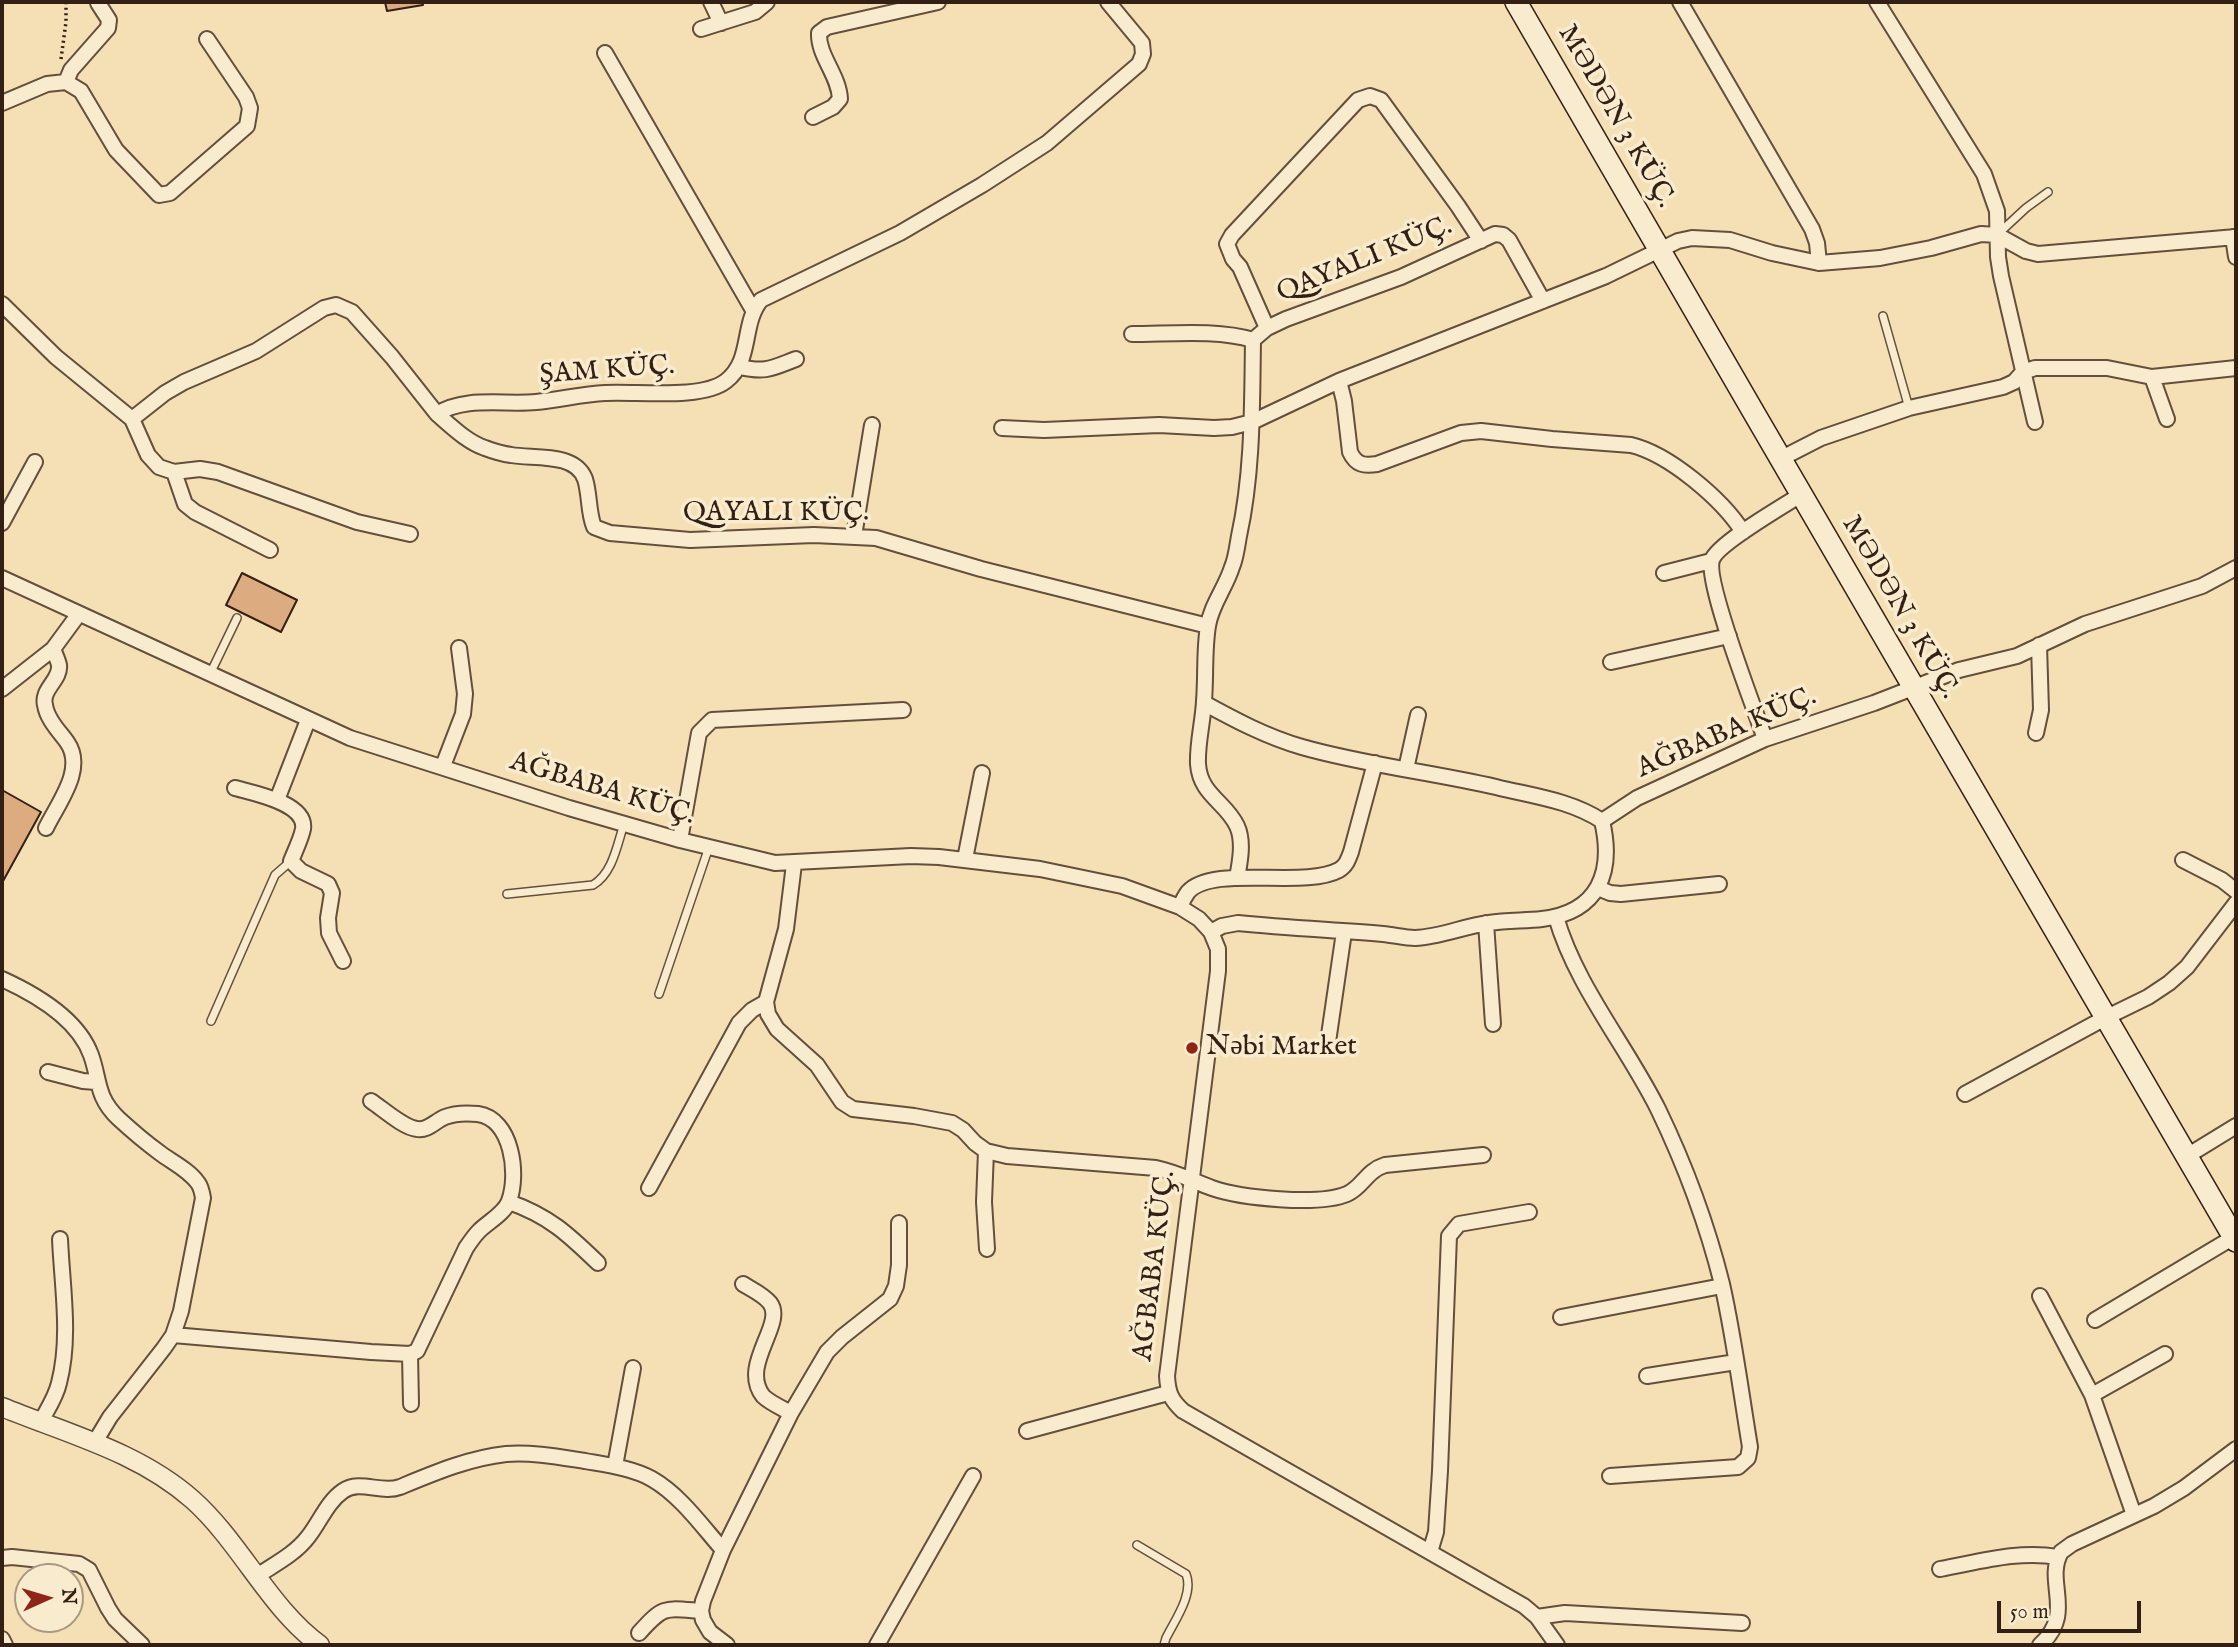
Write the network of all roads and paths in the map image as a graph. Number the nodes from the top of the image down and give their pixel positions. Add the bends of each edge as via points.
1 (66, 2) edge
2 (711, 2) edge
3 (767, 2) edge
4 (939, 2) edge
5 (1108, 2) edge
6 (1516, 2) edge
7 (1680, 2) edge
8 (1877, 2) edge
9 (98, 3) edge
10 (721, 23) junction
11 (701, 29) dead end
12 (207, 39) dead end
13 (605, 53) dead end
14 (66, 82) junction
15 (2, 103) edge
16 (813, 117) dead end
17 (2048, 192) dead end
18 (1997, 235) junction
19 (2234, 237) edge
20 (1481, 241) junction
21 (1660, 249) junction
22 (2236, 257) edge
23 (1819, 262) junction
24 (1543, 301) junction
25 (2, 304) edge
26 (753, 310) junction
27 (1883, 316) dead end
28 (1267, 328) junction
29 (1132, 334) dead end
30 (1253, 340) junction
31 (796, 359) dead end
32 (740, 367) junction
33 (2236, 368) edge
34 (2023, 372) junction
35 (2152, 377) junction
36 (1339, 381) junction
37 (1909, 408) junction
38 (437, 414) junction
39 (132, 419) junction
40 (2167, 419) dead end
41 (1252, 422) junction
42 (2035, 422) dead end
43 (872, 425) dead end
44 (1002, 428) dead end
45 (1782, 458) junction
46 (35, 462) dead end
47 (174, 472) junction
48 (1802, 494) junction
49 (2, 523) edge
50 (1743, 532) junction
51 (410, 534) dead end
52 (854, 536) junction
53 (270, 550) dead end
54 (1711, 561) junction
55 (2236, 568) edge
56 (1664, 573) dead end
57 (2, 578) edge
58 (78, 615) junction
59 (236, 618) dead end
60 (1208, 626) junction
61 (1729, 636) junction
62 (2039, 645) junction
63 (459, 648) dead end
64 (53, 649) junction
65 (1611, 662) dead end
66 (209, 675) junction
67 (2, 689) edge
68 (1913, 689) junction
69 (1204, 703) junction
70 (904, 710) dead end
71 (1418, 715) dead end
72 (308, 720) junction
73 (2036, 733) dead end
74 (1765, 739) junction
75 (1375, 763) junction
76 (443, 766) junction
77 (1406, 769) junction
78 (982, 773) dead end
79 (235, 788) dead end
80 (276, 800) junction
81 (1602, 821) junction
82 (624, 824) junction
83 (46, 828) dead end
84 (680, 840) junction
85 (709, 847) junction
86 (965, 859) junction
87 (2183, 860) dead end
88 (291, 861) junction
89 (793, 864) junction
90 (1237, 878) junction
91 (1719, 884) dead end
92 (1598, 888) junction
93 (2236, 891) edge
94 (507, 894) dead end
95 (2236, 903) edge
96 (1180, 907) junction
97 (1556, 916) junction
98 (1486, 923) junction
99 (1211, 932) junction
100 (1345, 932) junction
101 (343, 961) dead end
102 (2, 979) edge
103 (659, 994) dead end
104 (766, 1002) junction
105 (2105, 1018) junction
106 (211, 1021) dead end
107 (1493, 1024) dead end
108 (1328, 1042) dead end
109 (48, 1072) dead end
110 (96, 1082) junction
111 (1965, 1094) dead end
112 (371, 1101) dead end
113 (2236, 1126) edge
114 (986, 1151) junction
115 (1483, 1155) dead end
116 (2187, 1156) junction
117 (1192, 1179) junction
118 (649, 1188) dead end
119 (509, 1202) junction
120 (1529, 1212) dead end
121 (899, 1223) dead end
122 (60, 1239) dead end
123 (2235, 1239) edge
124 (987, 1249) dead end
125 (598, 1263) dead end
126 (743, 1284) dead end
127 (1722, 1286) junction
128 (2040, 1296) dead end
129 (1561, 1317) dead end
130 (2095, 1320) dead end
131 (173, 1335) junction
132 (410, 1354) junction
133 (2165, 1354) dead end
134 (1736, 1362) junction
135 (633, 1368) dead end
136 (1647, 1376) dead end
137 (1168, 1393) junction
138 (2092, 1395) junction
139 (411, 1404) dead end
140 (2, 1407) edge
141 (791, 1413) junction
142 (40, 1423) junction
143 (1027, 1431) dead end
144 (95, 1442) junction
145 (2236, 1449) edge
146 (615, 1466) junction
147 (973, 1476) dead end
148 (1610, 1476) dead end
149 (2134, 1515) junction
150 (1137, 1545) dead end
151 (723, 1550) junction
152 (1430, 1552) junction
153 (2058, 1557) junction
154 (2, 1558) edge
155 (1940, 1569) dead end
156 (257, 1576) junction
157 (701, 1611) junction
158 (1537, 1617) junction
159 (1742, 1623) dead end
160 (639, 1633) dead end
161 (2, 1639) edge
162 (315, 1644) edge
163 (5, 1645) edge
164 (142, 1645) edge
165 (727, 1645) edge
166 (877, 1645) edge
167 (1164, 1645) edge
168 (1557, 1645) edge
169 (2040, 1645) edge

1 - 14 path via 60,51
2 - 10 street
3 - 10 street via 755,12
4 - 16 street via 827,27 819,33 840,99
5 - 26 street via 1142,43 1139,64 1047,143 982,186 900,233 761,300
6 - 21 main road, MƏDƏN 3 KÜÇ.
7 - 23 street via 1812,229
8 - 18 street via 1984,174 1994,196
9 - 14 street via 109,20 108,28
10 - 11 street
12 - 14 street via 246,97 250,108 247,126 170,192 159,195 116,150 80,91
13 - 26 street
14 - 15 street via 47,84
17 - 18 lane
18 - 19 street via 2038,254
18 - 23 street via 1981,234 1880,258
18 - 34 street via 2001,276
19 - 22 street
20 - 24 street via 1495,234 1509,240
20 - 28 street
20 - 28 street via 1381,100 1370,96 1358,100 1227,244
21 - 23 street via 1678,241 1710,238
21 - 24 street
21 - 45 main road, MƏDƏN 3 KÜÇ.
24 - 36 street
25 - 39 street via 56,358
26 - 32 street
27 - 37 lane
28 - 30 street
29 - 30 street
30 - 41 street
31 - 32 street via 769,370
32 - 38 street, ŞAM KÜÇ. via 725,382 706,390 469,404 449,406
33 - 35 street
34 - 35 street via 2088,367
34 - 37 street via 2003,387
34 - 42 street
35 - 40 street
36 - 41 street
36 - 50 street via 1350,452 1364,466 1461,433 1481,431 1630,445 1675,466 1723,505
37 - 45 street
38 - 39 street via 352,312 336,305 256,351 184,382
38 - 52 street via 483,448 573,465 585,478 594,527 610,533 690,540
39 - 47 street via 148,455 159,467
41 - 44 street via 1214,428
41 - 60 street via 1240,533
43 - 52 street
45 - 48 main road, MƏDƏN 3 KÜÇ.
46 - 49 street
47 - 51 street via 218,472 357,522
47 - 53 street via 185,504 194,512
48 - 50 street
48 - 68 main road, MƏDƏN 3 KÜÇ.
50 - 54 street
52 - 60 street via 903,544 981,569
54 - 56 street
54 - 61 street
55 - 62 street, AĞBABA KÜÇ. via 2202,586 2085,624
57 - 58 street, AĞBABA KÜÇ.
58 - 64 street
58 - 66 street, AĞBABA KÜÇ.
59 - 66 lane
60 - 69 street
61 - 65 street
61 - 74 street
62 - 68 street, AĞBABA KÜÇ.
62 - 73 street via 2041,710
63 - 76 street via 463,714
64 - 67 street
64 - 83 street via 58,675 44,702 75,759 74,771
66 - 72 street, AĞBABA KÜÇ.
68 - 74 street, AĞBABA KÜÇ.
68 - 105 main road, MƏDƏN 3 KÜÇ.
69 - 75 street via 1301,747
69 - 90 street via 1198,764 1208,793 1238,827 1241,860
70 - 84 street via 712,720 699,733
71 - 77 street
72 - 76 street, AĞBABA KÜÇ.
72 - 80 street
74 - 81 street, AĞBABA KÜÇ. via 1637,798
75 - 77 street
75 - 90 street via 1346,864 1318,876
76 - 82 street, AĞBABA KÜÇ.
77 - 81 street via 1568,804
78 - 86 street
79 - 80 street
80 - 88 street via 302,820
81 - 92 street via 1607,866
82 - 84 street, AĞBABA KÜÇ.
82 - 94 lane via 607,872 593,885
84 - 85 street, AĞBABA KÜÇ.
85 - 89 street, AĞBABA KÜÇ.
85 - 103 lane
86 - 89 street, AĞBABA KÜÇ. via 911,856
86 - 96 street, AĞBABA KÜÇ. via 1098,880
87 - 93 street
88 - 101 street via 300,871 328,884 332,893 329,933
88 - 106 lane via 275,875
89 - 104 street via 786,929
90 - 96 street via 1203,883 1188,892
91 - 92 street via 1621,894
92 - 97 street via 1587,900
95 - 105 street via 2188,967 2148,997
96 - 99 street, AĞBABA KÜÇ.
97 - 98 street
97 - 127 street via 1580,973 1658,1109 1706,1227
98 - 100 street via 1413,938
98 - 107 street
99 - 100 street via 1238,923
99 - 117 street, AĞBABA KÜÇ. via 1218,949 1218,971
100 - 108 street
102 - 110 street via 75,1029 91,1056
104 - 114 street via 777,1029 817,1065 842,1102 853,1109 952,1123
104 - 118 street via 738,1023
105 - 111 street
105 - 116 main road, MƏDƏN 3 KÜÇ.
109 - 110 street
110 - 131 street via 116,1116 200,1186 201,1213
112 - 119 street via 421,1130 447,1116 481,1114 493,1120 507,1139 511,1157
113 - 116 street
114 - 117 street via 1156,1168
114 - 124 street
115 - 117 street via 1374,1168 1350,1193 1333,1198 1239,1196
116 - 123 main road, MƏDƏN 3 KÜÇ.
117 - 137 street, AĞBABA KÜÇ.
119 - 125 street via 564,1229
119 - 132 street via 466,1248 421,1344
120 - 152 street via 1459,1224 1449,1236 1439,1484
121 - 141 street via 899,1265 890,1300 827,1352
122 - 142 street via 65,1348 59,1384
123 - 130 street
126 - 141 street via 773,1309 754,1374 757,1386 765,1398
127 - 129 street
127 - 134 street
128 - 138 street
131 - 132 street
131 - 144 street
132 - 139 street
133 - 138 street
134 - 136 street
134 - 148 street via 1748,1458 1738,1467 1716,1470
135 - 146 street
137 - 143 street
137 - 152 street, AĞBABA KÜÇ. via 1183,1411
138 - 149 street
140 - 142 street
141 - 151 street
142 - 144 street
144 - 156 street via 155,1471 194,1501
145 - 149 street via 2184,1488
146 - 151 street via 663,1486
146 - 156 street via 506,1454 475,1459 389,1490 351,1486 326,1510 308,1538
147 - 166 street
149 - 153 street via 2072,1544
150 - 167 lane via 1186,1574 1189,1581
151 - 157 street
152 - 158 street, AĞBABA KÜÇ.
153 - 155 street via 2018,1555
153 - 169 street via 2058,1613
154 - 164 street via 79,1564 89,1570 115,1619
156 - 162 street
157 - 160 street via 657,1612
157 - 165 street via 710,1632
158 - 159 street via 1565,1613
158 - 168 street, AĞBABA KÜÇ.
161 - 163 street

